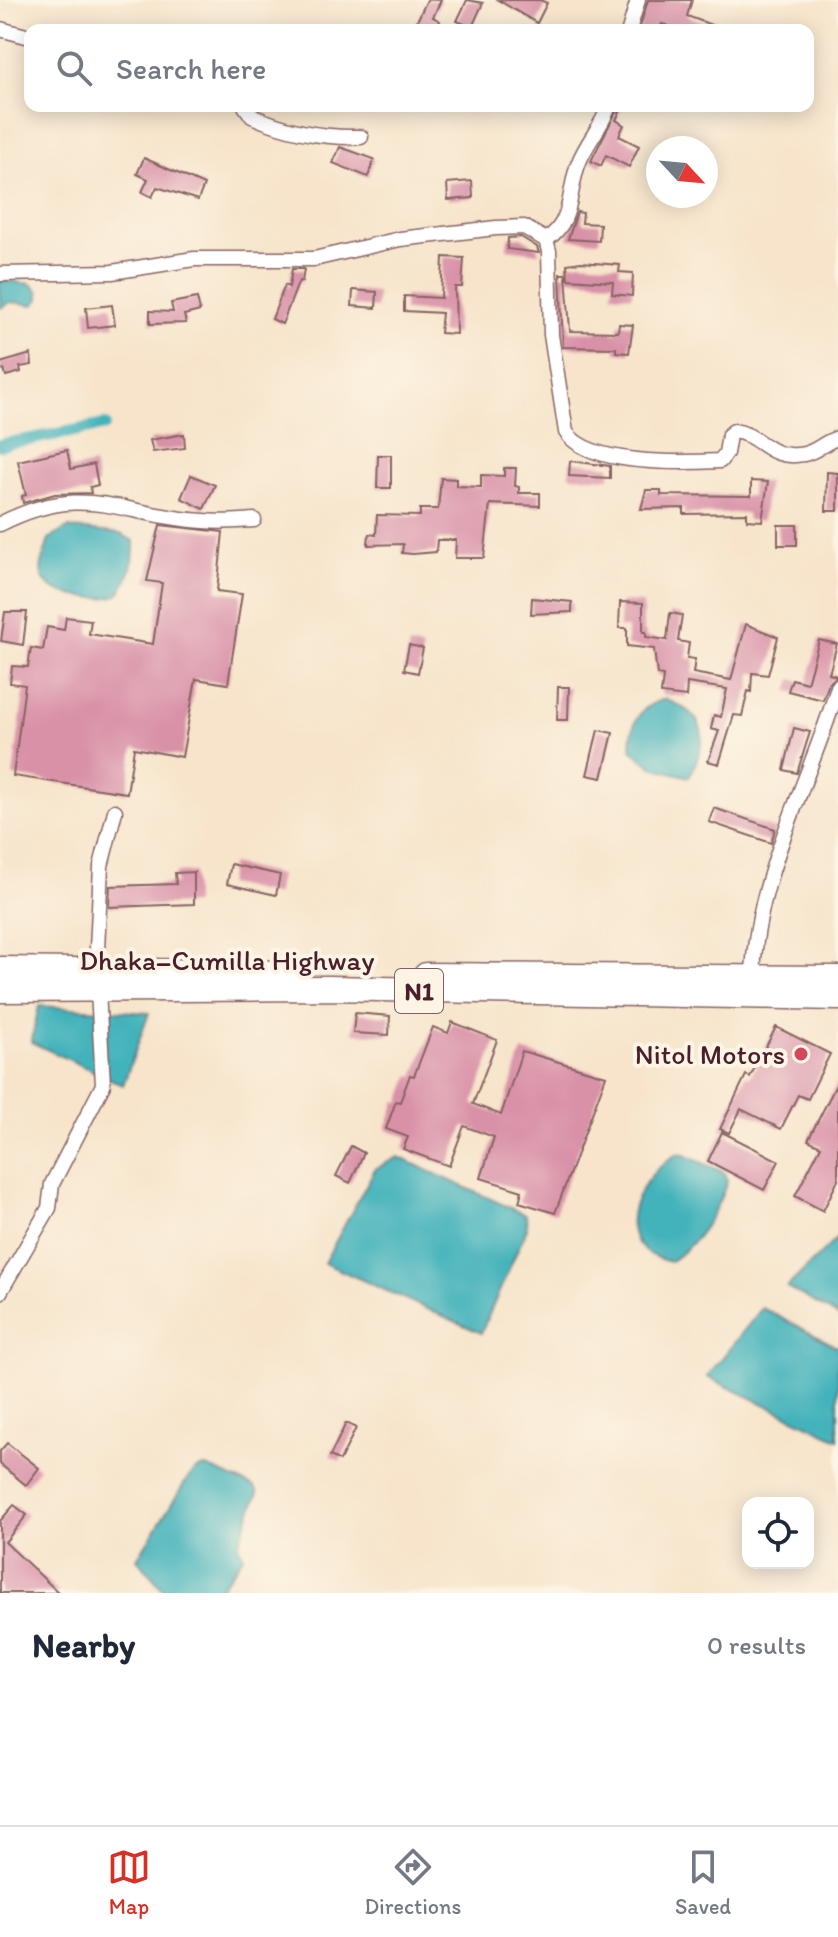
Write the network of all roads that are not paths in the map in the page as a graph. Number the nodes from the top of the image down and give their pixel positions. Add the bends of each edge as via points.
1 (638, 0) edge
2 (631, 24) edge
3 (0, 29) edge
4 (24, 35) edge
5 (248, 112) edge
6 (606, 112) edge
7 (361, 137) dead end
8 (546, 240) junction
9 (0, 274) edge
10 (838, 438) edge
11 (254, 520) dead end
12 (0, 524) edge
13 (838, 687) edge
14 (115, 811) dead end
15 (0, 969) edge
16 (753, 977) junction
17 (838, 978) edge
18 (97, 980) junction
19 (0, 990) edge
20 (838, 998) edge
21 (0, 1292) edge

1 - 2 street
3 - 4 street
5 - 7 street via 329,138
6 - 8 street via 579,161 569,214
8 - 9 street via 524,227 496,228 400,239 314,259 194,259 112,272
8 - 10 street via 551,335 566,432 572,441 632,460 670,464 720,461 734,431 772,453 786,455 812,452
11 - 12 street via 204,521 86,500 30,509
13 - 16 street via 762,908
14 - 18 street via 101,866
15 - 18 highway, Dhaka–Cumilla Highway / N1
16 - 17 highway, Dhaka–Cumilla Highway / N1
16 - 18 highway, Dhaka–Cumilla Highway / N1
18 - 19 highway, Dhaka–Cumilla Highway / N1
18 - 20 highway, Dhaka–Cumilla Highway / N1
18 - 21 street via 103,1085 52,1184 49,1208

